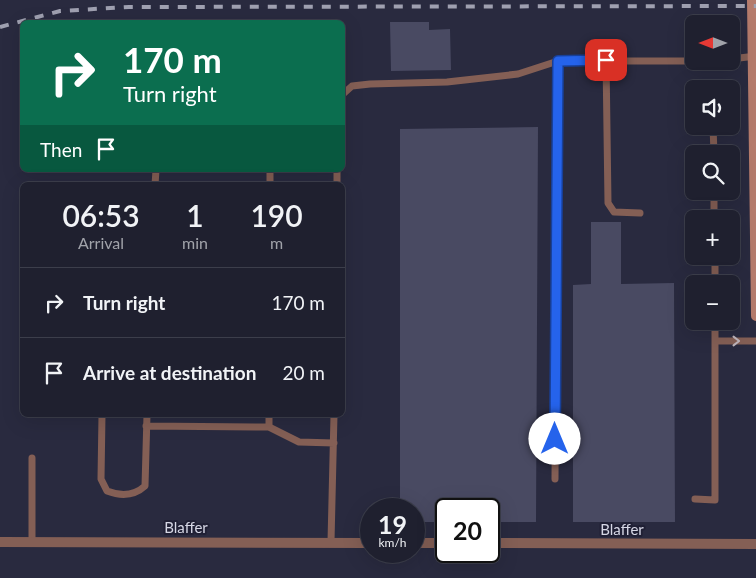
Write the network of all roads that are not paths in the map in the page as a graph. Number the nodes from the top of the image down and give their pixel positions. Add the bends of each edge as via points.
1 (752, 0) edge
2 (754, 56) edge
3 (740, 58) edge
4 (606, 60) junction
5 (558, 61) junction
6 (685, 61) edge
7 (345, 92) edge
8 (640, 213) dead end
9 (756, 316) edge
10 (715, 330) edge
11 (716, 341) junction
12 (756, 341) edge
13 (102, 417) edge
14 (147, 417) edge
15 (269, 417) edge
16 (334, 417) edge
17 (146, 426) junction
18 (268, 427) junction
19 (334, 443) junction
20 (32, 458) dead end
21 (555, 479) dead end
22 (695, 499) dead end
23 (0, 542) edge
24 (32, 542) junction
25 (331, 542) junction
26 (360, 543) edge
27 (500, 543) edge
28 (756, 544) edge

1 - 2 main road
2 - 3 lane
2 - 9 main road
4 - 5 lane
4 - 6 lane
4 - 8 lane via 608,203 614,212
5 - 7 lane via 518,74 447,82 370,84 352,86
5 - 21 lane
10 - 11 lane
11 -> 12 lane
11 - 22 lane via 715,500
13 - 17 lane via 101,479 107,491 117,495 138,492 145,486
14 - 17 lane
15 - 18 lane
16 - 19 lane
17 - 18 lane
18 - 19 lane via 299,442
19 - 25 lane
20 - 24 lane
23 - 24 street, Blaffer
24 - 25 street, Blaffer
25 - 26 street, Blaffer
27 - 28 street, Blaffer

